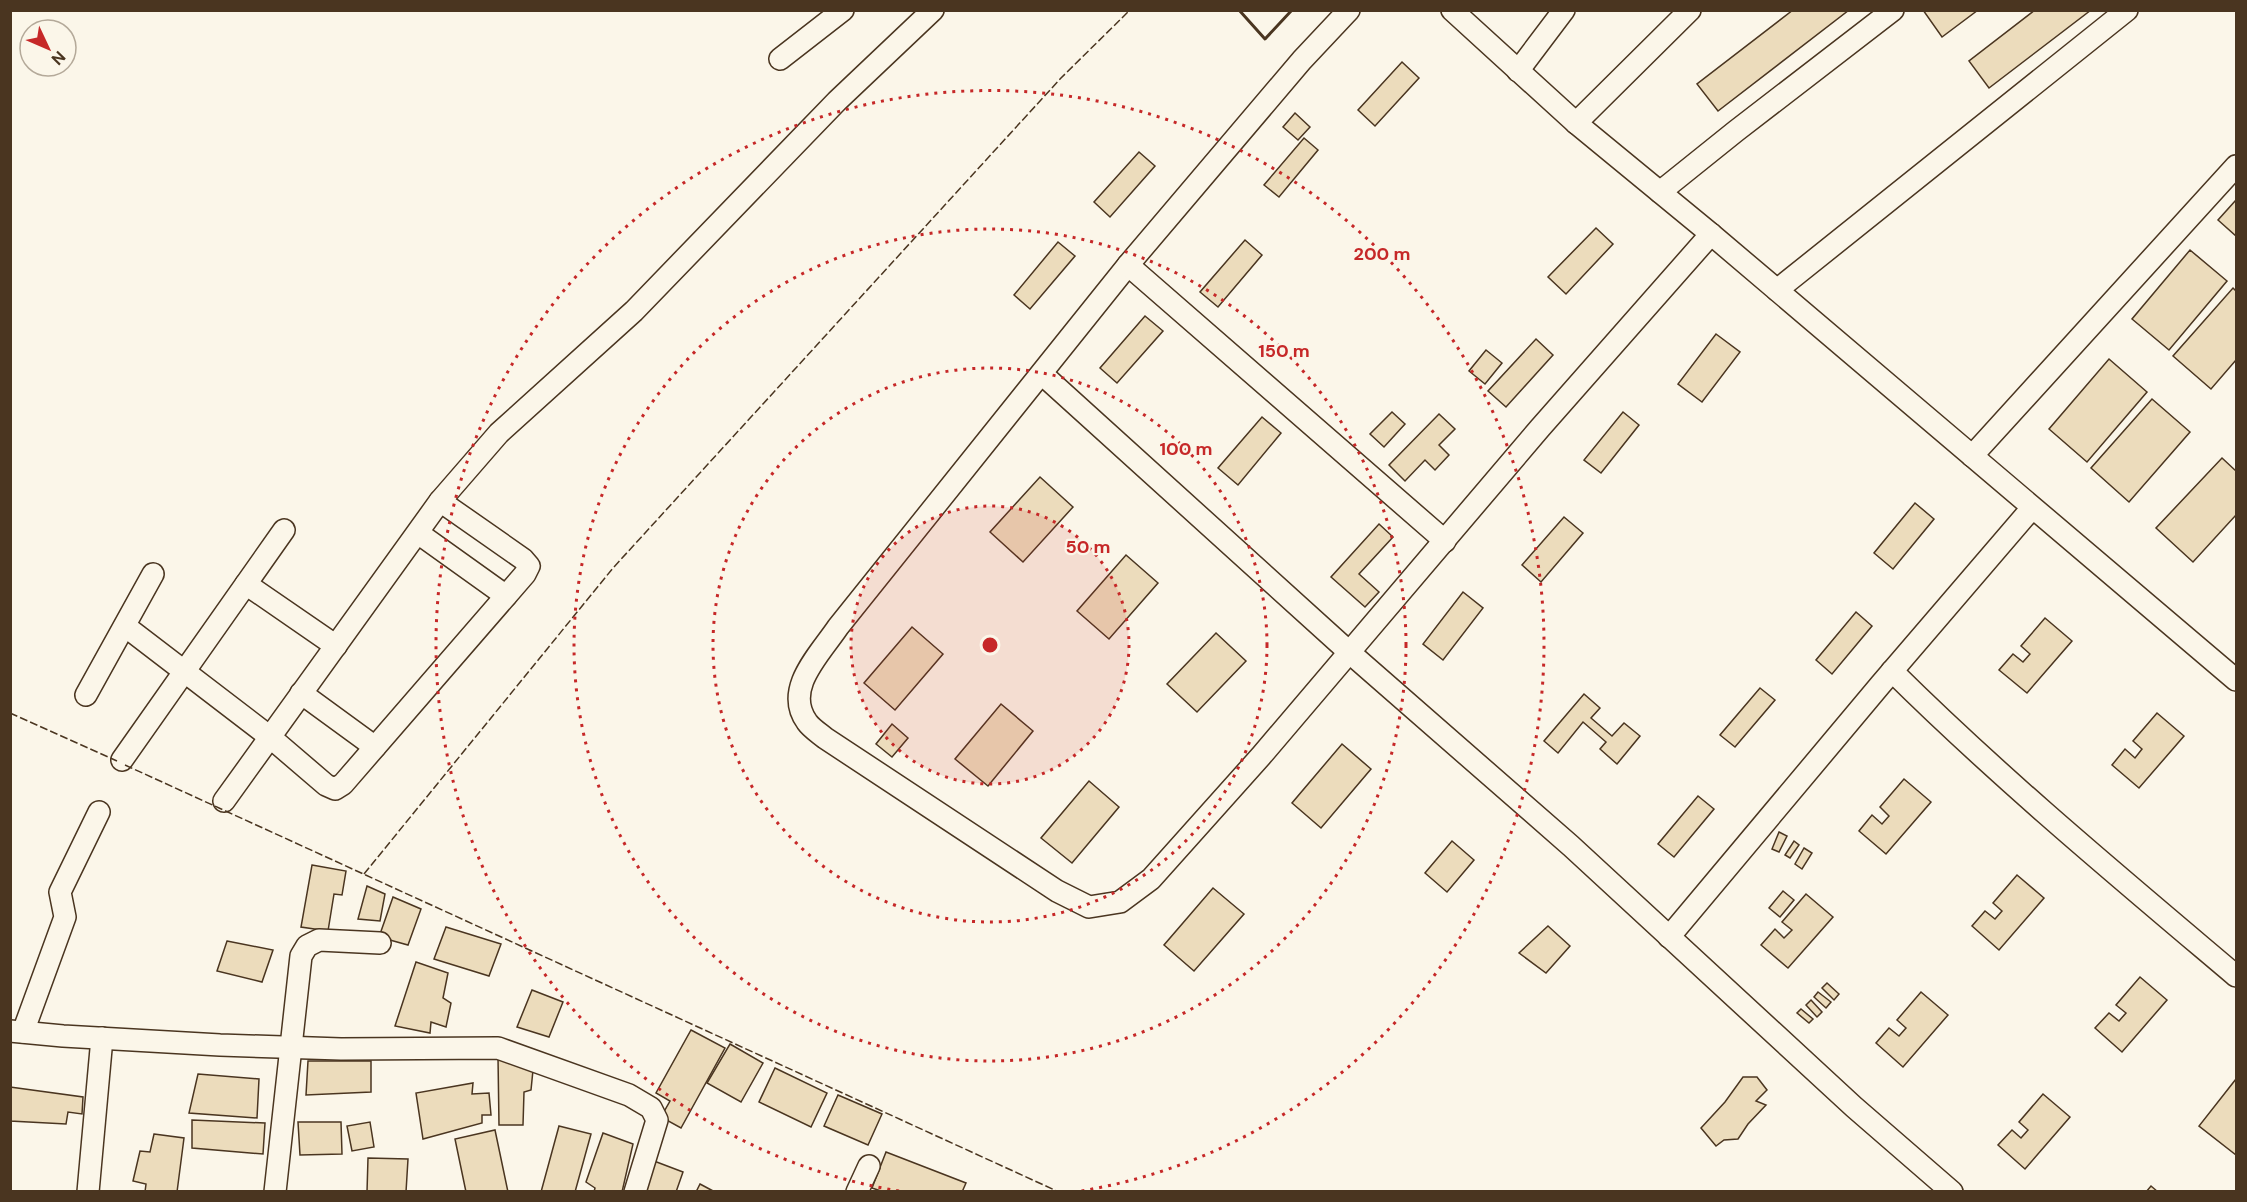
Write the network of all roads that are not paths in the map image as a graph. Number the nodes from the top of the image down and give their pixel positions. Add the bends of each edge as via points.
1 (843, 10) edge
2 (933, 10) edge
3 (1349, 10) edge
4 (1452, 10) edge
5 (1564, 10) edge
6 (1690, 10) edge
7 (1893, 10) edge
8 (2127, 10) edge
9 (780, 59) dead end
10 (1518, 70) junction
11 (1576, 123) junction
12 (2236, 166) edge
13 (1660, 192) junction
14 (1711, 234) junction
15 (1128, 265) junction
16 (1777, 290) junction
17 (1042, 374) junction
18 (1972, 456) junction
19 (440, 501) junction
20 (2032, 508) junction
21 (284, 530) dead end
22 (418, 533) junction
23 (1445, 541) junction
24 (153, 574) dead end
25 (246, 584) junction
26 (506, 596) junction
27 (125, 626) junction
28 (336, 646) junction
29 (1349, 652) junction
30 (1892, 671) junction
31 (184, 672) junction
32 (2236, 680) edge
33 (301, 693) junction
34 (86, 695) dead end
35 (270, 737) junction
36 (375, 747) junction
37 (122, 760) dead end
38 (224, 801) dead end
39 (99, 812) dead end
40 (1669, 937) junction
41 (380, 942) dead end
42 (2236, 976) edge
43 (16, 1031) edge
44 (102, 1038) junction
45 (292, 1047) junction
46 (869, 1166) dead end
47 (88, 1191) edge
48 (275, 1191) edge
49 (635, 1191) edge
50 (857, 1191) edge
51 (1952, 1191) edge

1 - 9 street
2 - 19 street via 829,110 634,311 499,433
3 - 15 street
4 - 10 street
5 - 10 street
6 - 11 street
7 - 13 street
8 - 16 street
10 - 11 street
11 - 13 street
12 - 18 street
13 - 14 street
14 - 16 street
14 - 23 street
15 - 17 street
15 - 23 street
16 - 18 street
17 - 29 street
17 - 29 street via 838,627 801,680 798,704 807,723 953,824 1089,907 1120,902 1150,879
18 - 20 street
19 - 22 street
19 - 26 street via 528,566
20 - 30 street
20 - 32 street
21 - 25 street
22 - 26 street
22 - 28 street
23 - 29 street
24 - 27 street
25 - 28 street
25 - 31 street
26 - 36 street
27 - 31 street
27 - 34 street
28 - 33 street
29 - 40 street
30 - 40 street
30 - 42 street via 2076,839
31 - 35 street
31 - 37 street
33 - 35 street
33 - 36 street
35 - 36 street via 335,789
35 - 38 street
39 - 43 street via 60,892 65,917
40 - 51 street
41 - 45 street via 319,940 306,946 301,956
43 - 44 street
44 - 45 street
44 - 47 street
45 - 48 street
45 - 49 street via 498,1048 629,1095 651,1108 657,1120
46 - 50 street

